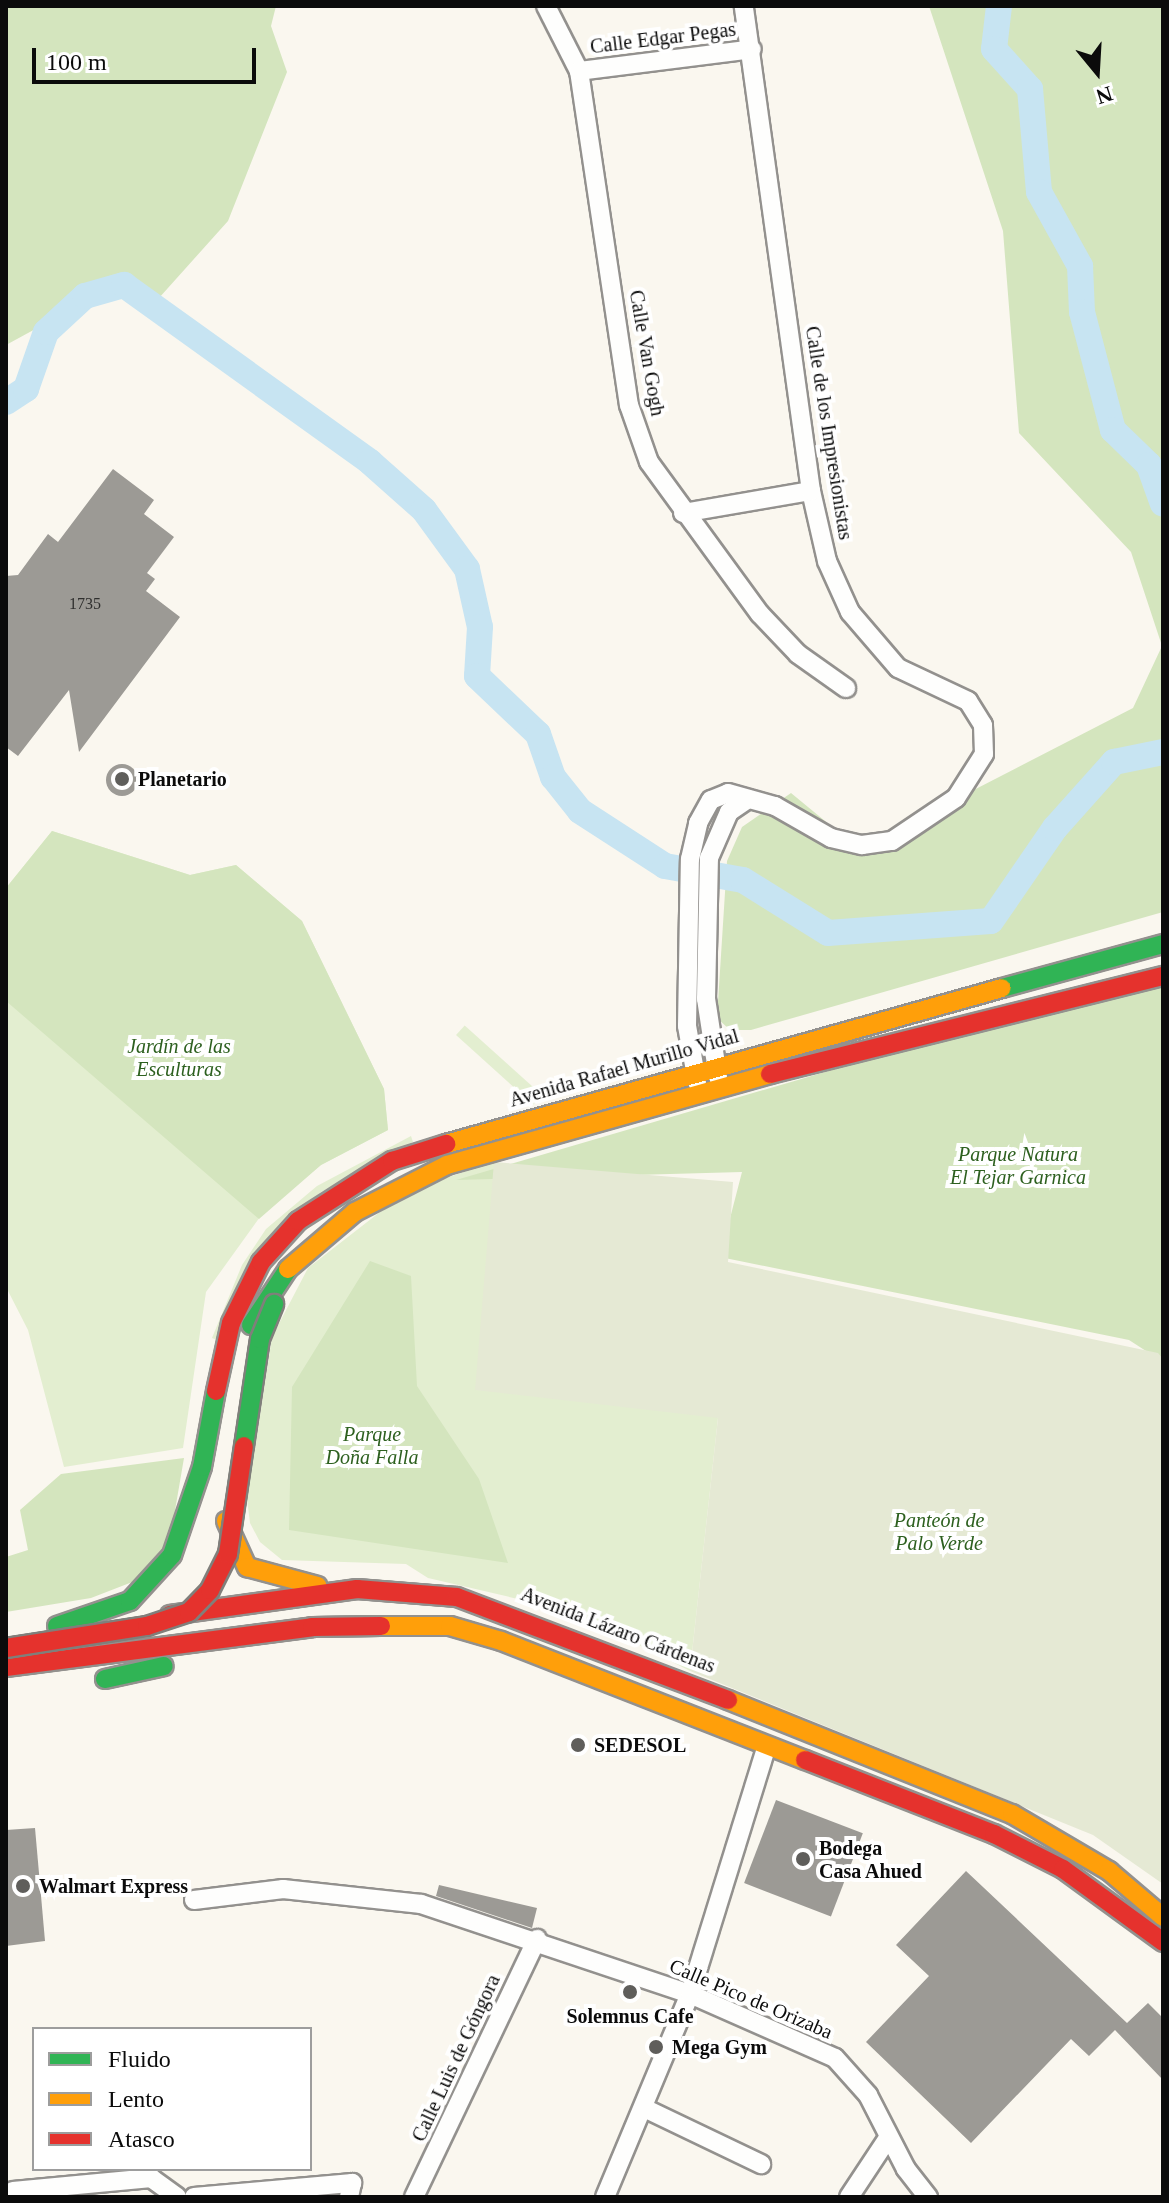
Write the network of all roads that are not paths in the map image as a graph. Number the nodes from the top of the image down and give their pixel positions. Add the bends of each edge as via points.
1 (546, 6) edge
2 (744, 6) edge
3 (752, 49) junction
4 (579, 71) junction
5 (811, 491) junction
6 (683, 513) junction
7 (846, 688) dead end
8 (1163, 944) edge
9 (1163, 976) edge
10 (697, 999) junction
11 (716, 1065) junction
12 (694, 1072) junction
13 (720, 1087) junction
14 (699, 1092) junction
15 (288, 1269) junction
16 (357, 1589) junction
17 (57, 1626) junction
18 (312, 1627) junction
19 (6, 1634) edge
20 (6, 1648) edge
21 (6, 1667) edge
22 (105, 1679) dead end
23 (766, 1749) junction
24 (1063, 1869) junction
25 (1109, 1871) junction
26 (194, 1900) dead end
27 (1163, 1901) edge
28 (1163, 1917) edge
29 (537, 1939) junction
30 (1163, 1942) edge
31 (1163, 1962) edge
32 (690, 1994) junction
33 (644, 2108) junction
34 (888, 2138) junction
35 (761, 2164) dead end
36 (13, 2191) dead end
37 (271, 2194) edge
38 (213, 2196) edge
39 (607, 2196) edge
40 (177, 2197) edge
41 (194, 2197) edge
42 (349, 2197) edge
43 (414, 2197) edge
44 (849, 2197) edge
45 (928, 2197) edge

1 - 4 street, Calle Van Gogh
2 - 3 street, Calle de los Impresionistas
3 - 4 street, Calle Edgar Pegas
3 - 5 street, Calle de los Impresionistas
4 - 6 street, Calle Van Gogh via 629,405 649,462
5 - 6 street
5 - 10 street, Calle de los Impresionistas via 827,561 850,612 898,668 968,701 983,725 984,754 956,798 892,841 862,845 831,838 775,806 728,793 711,800 693,836 700,858
6 - 7 street, Calle Van Gogh via 760,614 798,654
8 - 11 main road, Avenida Rafael Murillo Vidal
9 - 13 main road
10 - 11 street
10 - 12 street
11 - 12 main road, Avenida Rafael Murillo Vidal
11 - 13 street
12 - 14 street
12 - 17 main road, Avenida Rafael Murillo Vidal via 443,1142 350,1183 298,1221 261,1262 231,1323 202,1467 172,1555 130,1601
13 - 14 main road
14 - 15 main road via 427,1173 355,1212
15 - 16 main road via 266,1295 243,1352 225,1479 226,1529 247,1567 262,1575
15 - 20 main road, bridge via 260,1339 228,1554 210,1590 189,1612 147,1626
16 - 17 main road, Avenida Lázaro Cárdenas
16 - 25 main road, Avenida Lázaro Cárdenas via 457,1597 559,1629 1012,1814
17 - 19 main road, Avenida Lázaro Cárdenas
18 - 21 main road
18 - 22 main road via 268,1649
18 - 23 main road via 385,1622 450,1626 501,1641
23 - 24 main road via 994,1834
23 - 32 street
24 - 30 main road
24 - 31 main road via 1085,1898
25 - 27 main road
25 - 28 main road, Avenida Lázaro Cárdenas
26 - 29 street, Calle Pico de Orizaba via 314,1890 421,1904
29 - 32 street, Calle Pico de Orizaba
29 - 43 street, Calle Luis de Góngora
32 - 33 street
32 - 34 street, Calle Pico de Orizaba via 835,2058 868,2095
33 - 35 street
33 - 39 street
34 - 44 street
34 - 45 street, Calle Pico de Orizaba
36 - 40 street via 151,2178
37 - 38 street
37 - 42 street via 352,2183
38 - 41 street

